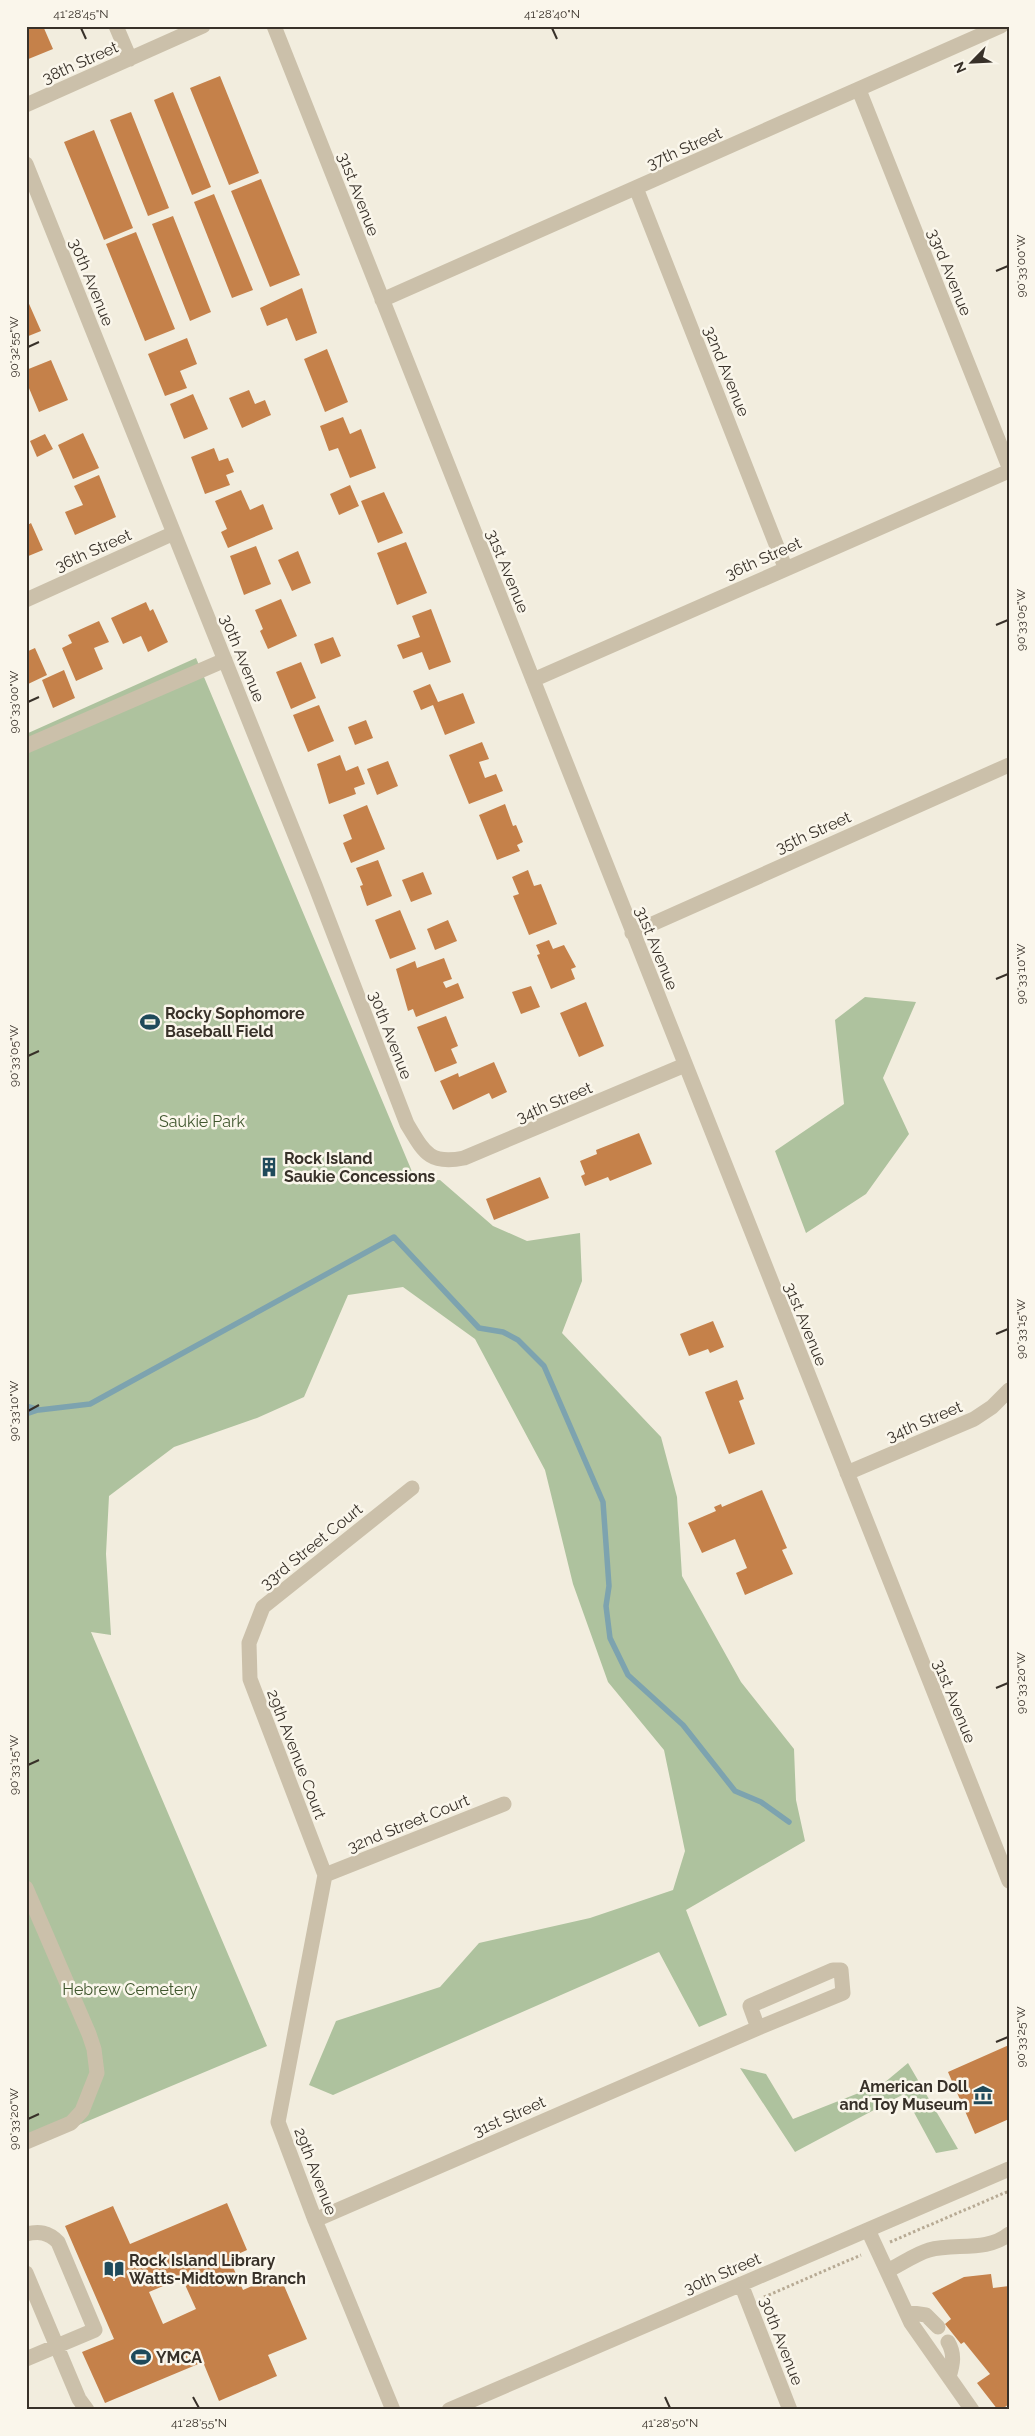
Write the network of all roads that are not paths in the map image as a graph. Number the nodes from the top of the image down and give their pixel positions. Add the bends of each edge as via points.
1 (116, 26) edge
2 (203, 26) edge
3 (274, 26) edge
4 (1001, 26) edge
5 (130, 59) junction
6 (859, 90) junction
7 (26, 105) edge
8 (26, 164) edge
9 (636, 188) junction
10 (382, 300) junction
11 (1009, 469) edge
12 (174, 533) junction
13 (785, 567) junction
14 (26, 600) edge
15 (225, 660) junction
16 (533, 680) junction
17 (26, 746) edge
18 (1009, 765) edge
19 (632, 933) junction
20 (685, 1065) junction
21 (435, 1160) joint
22 (1009, 1390) edge
23 (846, 1472) junction
24 (412, 1488) dead end
25 (249, 1643) joint
26 (504, 1804) dead end
27 (325, 1875) junction
28 (1009, 1881) edge
29 (26, 1888) edge
30 (758, 2028) junction
31 (26, 2142) edge
32 (1009, 2169) edge
33 (315, 2220) junction
34 (868, 2230) junction
35 (26, 2234) edge
36 (1009, 2234) edge
37 (887, 2271) junction
38 (26, 2273) edge
39 (741, 2284) junction
40 (31, 2298) edge
41 (906, 2312) junction
42 (938, 2327) dead end
43 (948, 2342) dead end
44 (56, 2347) junction
45 (26, 2359) edge
46 (949, 2377) junction
47 (87, 2410) edge
48 (393, 2410) edge
49 (449, 2410) edge
50 (790, 2410) edge
51 (972, 2410) edge

1 - 5 street
2 - 5 street, 38th Street
3 - 10 street, 31st Avenue
4 - 6 street, 37th Street
5 - 7 street, 38th Street
6 - 9 street, 37th Street
6 - 11 street, 33rd Avenue
8 - 12 street, 30th Avenue
9 - 10 street, 37th Street
9 - 13 street, 32nd Avenue
10 - 16 street, 31st Avenue
11 - 13 street, 36th Street
12 - 14 street, 36th Street
12 - 15 street, 30th Avenue
13 - 16 street, 36th Street
15 - 17 street
15 - 21 street, 30th Avenue via 407,1124
16 - 19 street, 31st Avenue
18 - 19 street, 35th Street
19 - 20 street, 31st Avenue
20 - 21 street, 34th Street via 464,1158 447,1162
20 - 23 street, 31st Avenue
22 - 23 street, 34th Street via 974,1419
23 - 28 street, 31st Avenue
24 - 25 street, 33rd Street Court via 263,1607
25 - 27 street, 29th Avenue Court via 250,1679
26 - 27 street, 32nd Street Court
27 - 33 street, 29th Avenue via 278,2122
29 - 31 street via 89,2034 96,2073 89,2099 71,2122
30 - 30 street, 31st Street via 843,1993 841,1970 833,1970 750,2006
30 - 33 street, 31st Street
32 - 34 street, 30th Street
33 - 48 street, 29th Avenue
34 - 37 street
34 - 39 street, 30th Street
35 - 44 street via 51,2235 58,2242 95,2330
36 - 37 street via 1001,2241 929,2250
37 - 41 street
38 - 40 street
39 - 49 street, 30th Street
39 - 50 street, 30th Avenue
40 - 44 street
41 - 42 street via 926,2315
41 - 46 street
43 - 46 street via 953,2364
44 - 45 street
44 - 47 street
46 - 51 street

